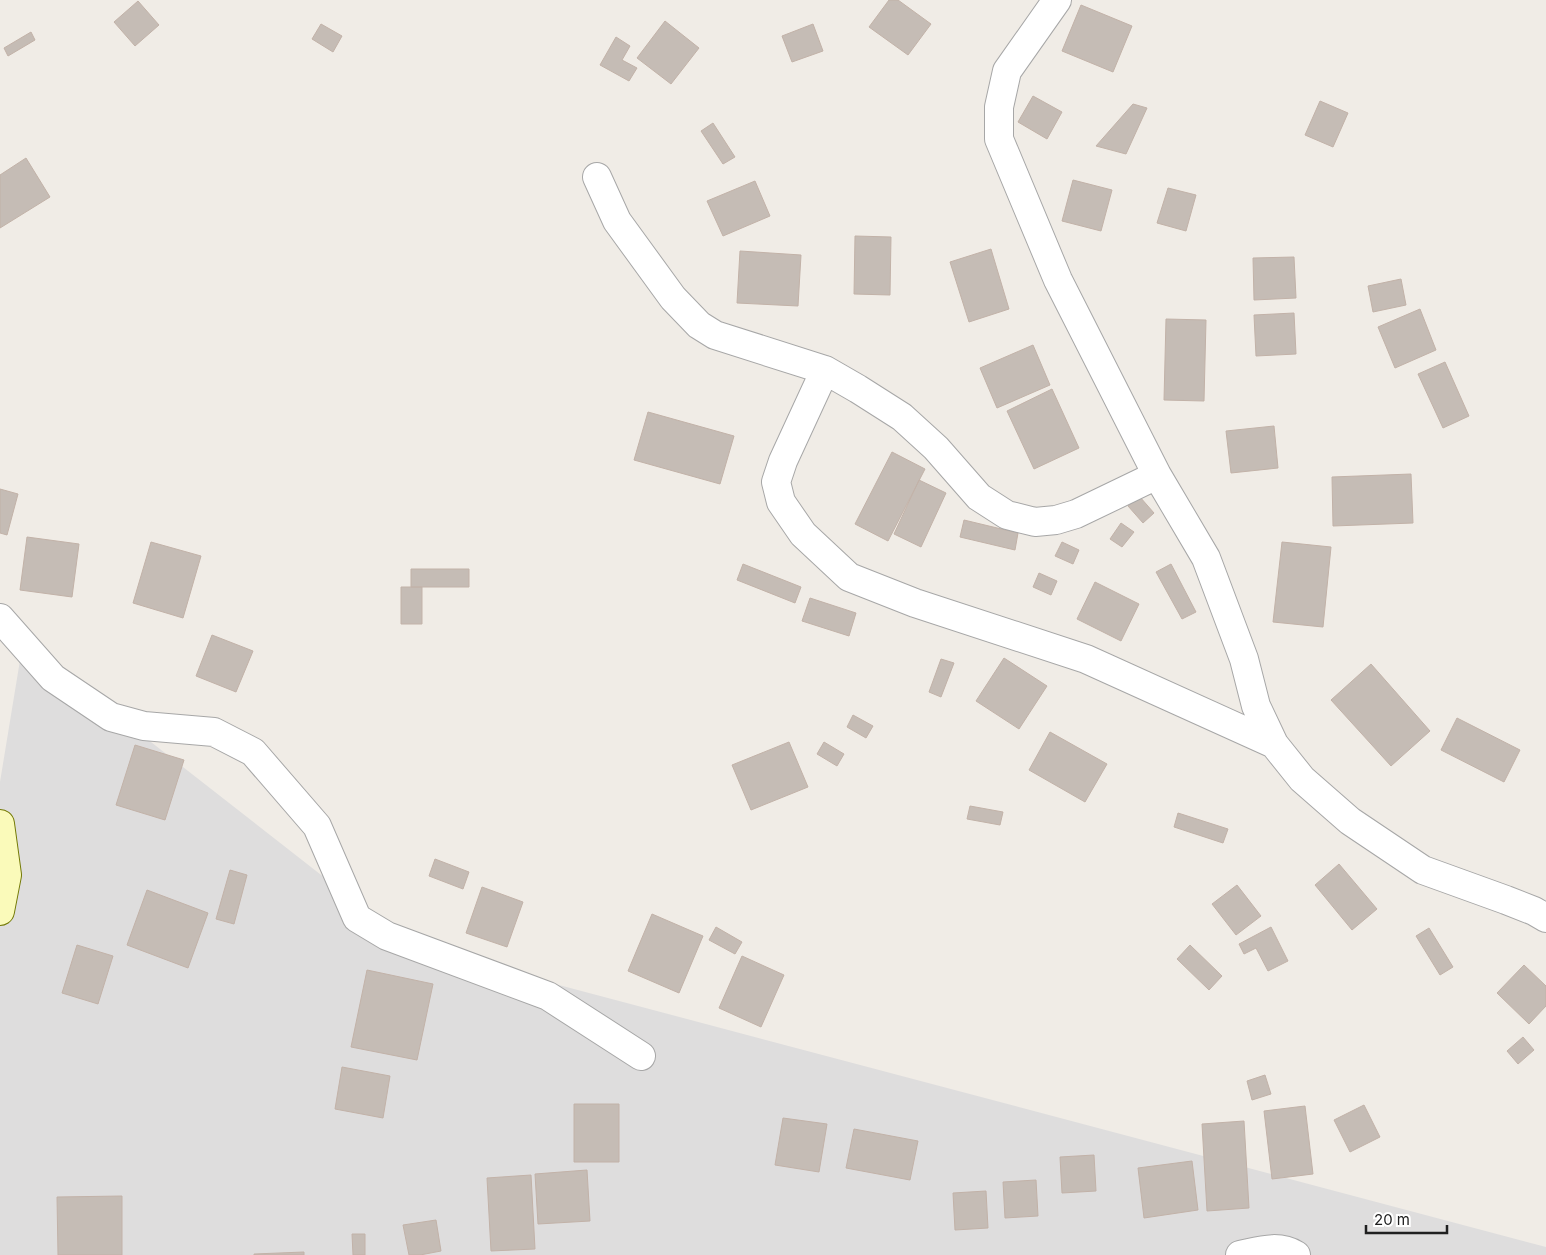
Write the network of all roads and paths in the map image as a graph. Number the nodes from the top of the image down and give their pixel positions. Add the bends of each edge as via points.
1 (1057, 0) edge
2 (597, 177) dead end
3 (825, 370) junction
4 (1157, 475) junction
5 (0, 618) edge
6 (1274, 744) junction
7 (0, 824) edge
8 (0, 911) edge
9 (1546, 918) edge
10 (641, 1056) dead end
11 (1240, 1255) edge
12 (1296, 1255) edge

1 - 4 street via 1007,71 999,107 999,138 1058,280
2 - 3 street via 617,221 673,298 699,325 715,335
3 - 4 street via 902,417 936,448 979,497 1007,515 1035,522 1056,520
3 - 6 street via 776,482 781,502 803,534 849,577 915,603 1086,659
4 - 6 street via 1206,558 1244,659 1256,706
5 - 10 street via 53,678 111,717 144,726 214,732 253,752 318,826 357,918 387,936 548,996
6 - 9 street via 1302,780 1350,820 1422,870
7 - 8 main road via 8,875
11 - 12 street via 1272,1248 1288,1250

